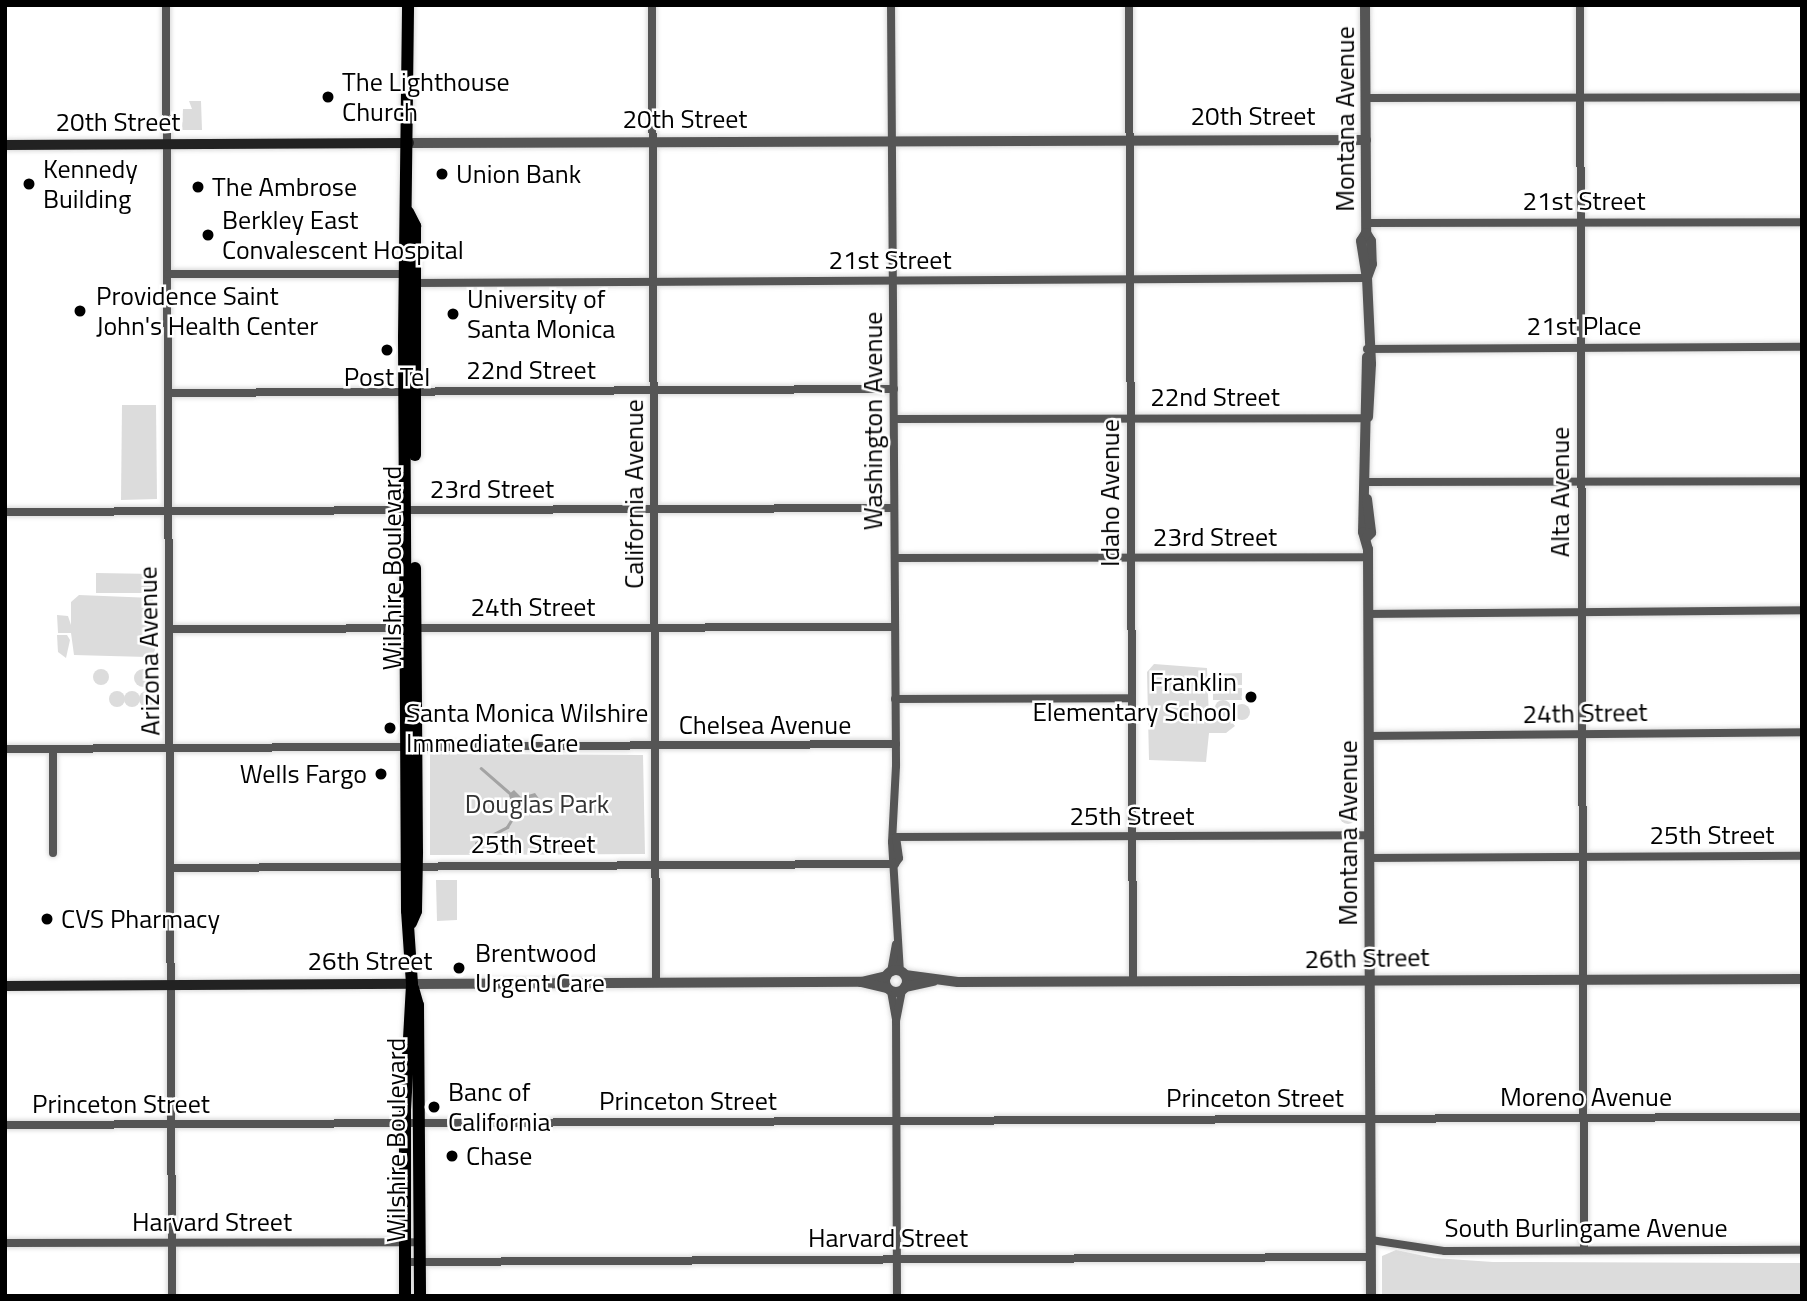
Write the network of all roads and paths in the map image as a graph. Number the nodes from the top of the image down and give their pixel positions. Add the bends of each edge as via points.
1 (166, 5) edge
2 (408, 5) edge
3 (652, 5) edge
4 (891, 5) edge
5 (1129, 5) edge
6 (1365, 5) edge
7 (1580, 5) edge
8 (1581, 97) junction
9 (1802, 97) edge
10 (1365, 98) junction
11 (1129, 139) junction
12 (1366, 140) junction
13 (654, 141) junction
14 (892, 141) junction
15 (409, 143) junction
16 (167, 144) junction
17 (5, 145) edge
18 (408, 212) junction
19 (1579, 222) junction
20 (1802, 222) edge
21 (1366, 228) junction
22 (408, 273) junction
23 (168, 274) junction
24 (1367, 278) junction
25 (1130, 279) junction
26 (654, 281) junction
27 (893, 281) junction
28 (1580, 347) junction
29 (1802, 347) edge
30 (1367, 353) junction
31 (894, 389) junction
32 (655, 390) junction
33 (410, 391) junction
34 (168, 393) junction
35 (1131, 418) junction
36 (1367, 418) junction
37 (895, 419) junction
38 (1581, 480) junction
39 (1802, 481) edge
40 (1368, 482) junction
41 (894, 508) junction
42 (654, 509) junction
43 (411, 510) junction
44 (169, 511) junction
45 (5, 512) edge
46 (1368, 557) junction
47 (895, 558) junction
48 (1131, 559) junction
49 (1802, 610) edge
50 (1582, 613) junction
51 (1368, 614) junction
52 (895, 627) junction
53 (655, 628) junction
54 (170, 629) junction
55 (412, 629) junction
56 (1132, 698) junction
57 (895, 699) junction
58 (1802, 732) edge
59 (1582, 734) junction
60 (1369, 736) junction
61 (896, 744) junction
62 (655, 746) junction
63 (171, 748) junction
64 (5, 749) edge
65 (411, 749) junction
66 (53, 750) junction
67 (1369, 835) junction
68 (896, 837) junction
69 (1132, 837) junction
70 (53, 853) dead end
71 (1584, 856) junction
72 (1802, 856) edge
73 (1369, 858) junction
74 (656, 864) junction
75 (895, 864) junction
76 (171, 867) junction
77 (412, 867) junction
78 (895, 974) junction
79 (1583, 979) junction
80 (1802, 979) edge
81 (1370, 980) junction
82 (933, 981) junction
83 (1133, 981) junction
84 (861, 982) junction
85 (656, 983) junction
86 (412, 984) junction
87 (170, 985) junction
88 (5, 986) edge
89 (896, 989) junction
90 (1802, 1117) edge
91 (1583, 1118) junction
92 (1370, 1119) junction
93 (896, 1121) junction
94 (411, 1123) junction
95 (5, 1125) edge
96 (171, 1125) junction
97 (1371, 1240) junction
98 (419, 1242) junction
99 (5, 1243) edge
100 (171, 1243) junction
101 (406, 1243) junction
102 (1584, 1250) junction
103 (1802, 1250) edge
104 (1371, 1257) junction
105 (896, 1259) junction
106 (405, 1262) junction
107 (420, 1262) junction
108 (172, 1296) edge
109 (405, 1296) edge
110 (420, 1296) edge
111 (897, 1296) edge
112 (1371, 1296) edge

1 - 16 street, Arizona Avenue
2 - 15 main road, Wilshire Boulevard
3 - 13 street, California Avenue
4 - 14 street, Washington Avenue
5 - 11 street, Idaho Avenue
6 - 10 street, Montana Avenue
7 - 8 street, Alta Avenue
8 - 9 street
8 - 10 street
8 - 19 street, Alta Avenue
10 - 12 street, Montana Avenue
11 - 12 street, 20th Street
11 - 14 street, 20th Street
11 - 25 street, Idaho Avenue
12 - 21 street, Montana Avenue
13 - 14 street, 20th Street
13 - 15 street, 20th Street
13 - 26 street, California Avenue
14 - 27 street, Washington Avenue
15 - 16 main road, 20th Street
15 - 18 main road, Wilshire Boulevard
16 - 17 main road, 20th Street
16 - 23 street, Arizona Avenue
18 - 22 main road, Wilshire Boulevard
18 - 22 main road, Wilshire Boulevard via 415,226
19 - 20 street, 21st Street
19 - 21 street, 21st Street
19 - 28 street, Alta Avenue
21 - 24 street, Montana Avenue via 1372,253
22 - 23 street, 21st Street
22 - 26 street, 21st Street
22 - 33 main road, Wilshire Boulevard
23 - 34 street, Arizona Avenue
24 - 25 street, 21st Street
24 - 30 street, Montana Avenue
25 - 27 street, 21st Street
25 - 35 street, Idaho Avenue
26 - 27 street, 21st Street
26 - 32 street, California Avenue
27 - 31 street, Washington Avenue
28 - 29 street, 21st Place
28 - 30 street, 21st Place
28 - 38 street, Alta Avenue
30 - 36 street, Montana Avenue via 1371,409
31 - 32 street, 22nd Street
31 - 37 street, Washington Avenue
32 - 33 street, 22nd Street
32 - 42 street, California Avenue
33 - 34 street, 22nd Street
33 - 43 main road, Wilshire Boulevard
34 - 44 street, Arizona Avenue
35 - 36 street, 22nd Street
35 - 37 street, 22nd Street
35 - 48 street, Idaho Avenue
36 - 40 street, Montana Avenue
37 - 41 street, Washington Avenue
38 - 39 street
38 - 40 street
38 - 50 street, Alta Avenue
40 - 46 street, Montana Avenue via 1363,532
41 - 42 street, 23rd Street
41 - 47 street, Washington Avenue
42 - 43 street, 23rd Street
42 - 53 street, California Avenue
43 - 44 street, 23rd Street
43 - 55 main road, Wilshire Boulevard
44 - 45 street, 23rd Street
44 - 54 street, Arizona Avenue
46 - 48 street, 23rd Street
46 - 51 street, Montana Avenue
47 - 48 street, 23rd Street
47 - 52 street, Washington Avenue
48 - 56 street, Idaho Avenue
49 - 50 street
50 - 51 street
50 - 59 street, Alta Avenue
51 - 60 street, Montana Avenue
52 - 53 street, 24th Street
52 - 57 street, Washington Avenue
53 - 55 street, 24th Street
53 - 62 street, California Avenue
54 - 55 street, 24th Street
54 - 63 street, Arizona Avenue
55 - 65 main road, Wilshire Boulevard
56 - 57 street
56 - 69 street, Idaho Avenue
57 - 61 street, Washington Avenue
58 - 59 street, 24th Street
59 - 60 street, 24th Street
59 - 71 street, Alta Avenue
60 - 67 street, Montana Avenue
61 - 62 street, Chelsea Avenue
61 - 68 street, Washington Avenue
62 - 65 street, Chelsea Avenue
62 - 74 street, California Avenue
63 - 65 street, Chelsea Avenue
63 - 66 street, Chelsea Avenue
63 - 76 street, Arizona Avenue
64 - 66 street, Chelsea Avenue
65 - 77 main road, Wilshire Boulevard
66 - 70 street
67 - 69 street, 25th Street
67 - 73 street, Montana Avenue
68 - 69 street, 25th Street
68 - 75 street, Washington Avenue
69 - 83 street, Idaho Avenue
71 - 72 street, 25th Street
71 - 73 street, 25th Street
71 - 79 street, Alta Avenue
73 - 81 street, Montana Avenue
74 - 75 street, 25th Street
74 - 77 street, 25th Street
74 - 85 street, California Avenue
75 - 78 street, Washington Avenue
76 - 77 street, 25th Street
76 - 87 street, Arizona Avenue
77 - 86 main road, Wilshire Boulevard via 407,911
78 - 82 street, 26th Street
78 - 84 street, 26th Street
78 - 89 street
78 - 89 street
79 - 80 street, 26th Street
79 - 81 street, 26th Street
79 - 91 street, Alta Avenue
81 - 83 street, 26th Street
81 - 92 street, Montana Avenue
82 - 83 street, 26th Street
82 - 89 street, 26th Street
84 - 85 street, 26th Street
84 - 89 street, 26th Street
85 - 86 street, 26th Street
86 - 87 main road, 26th Street
86 - 94 main road, Wilshire Boulevard
87 - 88 main road, 26th Street
87 - 96 street, Arizona Avenue
89 - 93 street
90 - 91 street, Moreno Avenue
91 - 92 street, Moreno Avenue
91 - 102 street, Alta Avenue
92 - 93 street, Princeton Street
92 - 97 street, Montana Avenue
93 - 94 street, Princeton Street
93 - 105 street
94 - 96 street, Princeton Street
94 - 98 main road, Wilshire Boulevard
94 - 101 main road, Wilshire Boulevard
95 - 96 street, Princeton Street
96 - 100 street, Arizona Avenue
97 - 102 street, South Burlingame Avenue via 1445,1251
97 - 104 street, Montana Avenue
98 - 101 street, Harvard Street
98 - 107 main road, Wilshire Boulevard
99 - 100 street, Harvard Street
100 - 101 street, Harvard Street
100 - 108 street, Arizona Avenue
101 - 106 main road, Wilshire Boulevard
102 - 103 street, South Burlingame Avenue
104 - 105 street, Harvard Street
104 - 112 street, Montana Avenue
105 - 107 street, Harvard Street
105 - 111 street
106 - 107 street, Harvard Street
106 - 109 main road, Wilshire Boulevard
107 - 110 main road, Wilshire Boulevard

